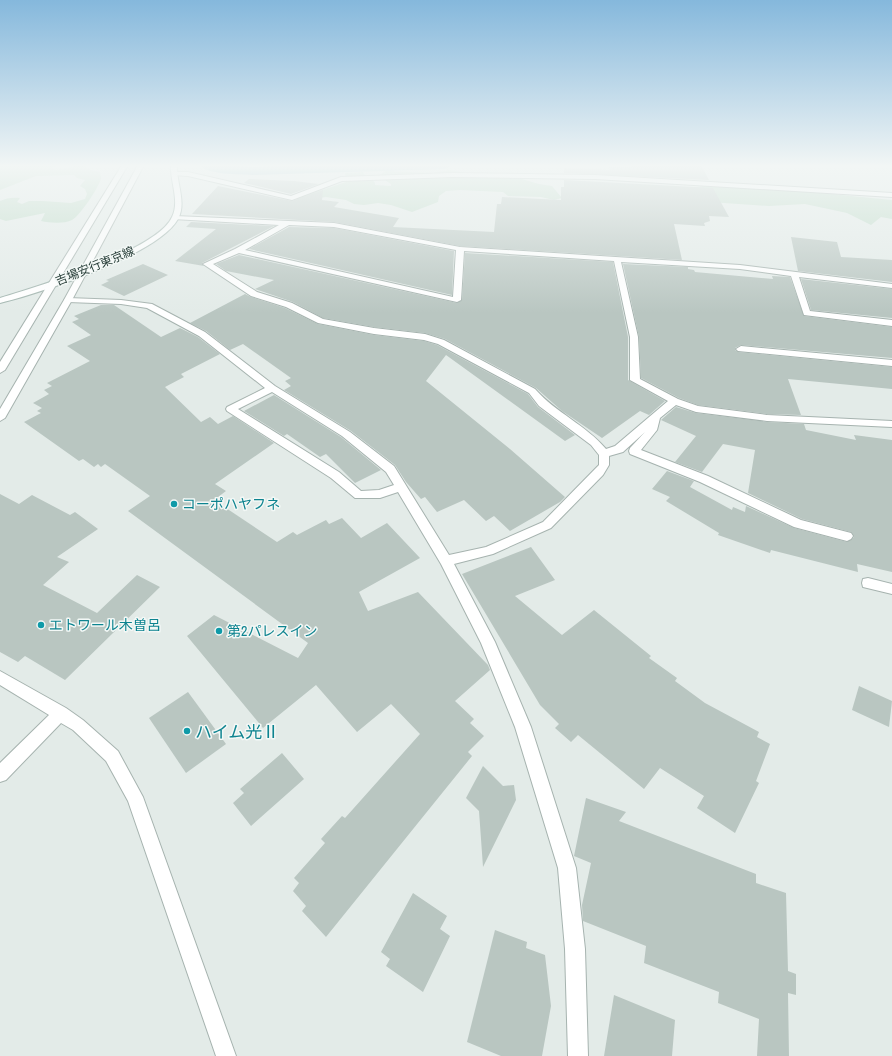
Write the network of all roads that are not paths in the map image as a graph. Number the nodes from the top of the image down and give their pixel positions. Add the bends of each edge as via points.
1 (96, 214) edge
2 (115, 214) edge
3 (176, 214) edge
4 (175, 218) junction
5 (289, 222) junction
6 (460, 249) junction
7 (238, 250) junction
8 (617, 258) junction
9 (84, 271) junction
10 (794, 274) junction
11 (53, 284) junction
12 (892, 286) edge
13 (68, 300) junction
14 (0, 301) edge
15 (892, 322) edge
16 (741, 349) dead end
17 (892, 363) edge
18 (0, 370) edge
19 (272, 388) junction
20 (675, 401) junction
21 (655, 417) junction
22 (0, 418) edge
23 (892, 424) edge
24 (604, 454) junction
25 (399, 487) junction
26 (847, 536) dead end
27 (446, 561) junction
28 (868, 583) dead end
29 (892, 590) edge
30 (0, 677) edge
31 (61, 713) junction
32 (0, 774) edge
33 (226, 1056) edge
34 (578, 1056) edge

1 - 11 street
2 - 9 street
3 - 4 street
4 - 5 street
4 - 9 street, 吉場安行東京線 via 166,230 147,244
5 - 6 street via 334,225
5 - 7 street
6 - 7 street via 457,300
6 - 8 street
7 - 24 street via 207,264 254,294 289,305 322,321 425,337 441,342 532,391 543,404 595,443
8 - 10 street via 740,267
8 - 20 street via 634,337 635,380
9 - 11 street, 吉場安行東京線
9 - 13 street
10 - 12 street
10 - 15 street via 808,312
11 - 14 street, 吉場安行東京線
11 - 18 street
13 - 19 street via 149,306 202,334
13 - 22 street
16 - 17 street
19 - 25 street via 346,434 390,469
19 - 25 street via 231,408 335,475 360,495 380,494
20 - 21 street
20 - 23 street via 696,409 742,416
21 - 24 street via 619,449
21 - 26 street via 652,430 634,451 704,479 798,524
24 - 27 street via 604,465 599,472 547,525 489,551
25 - 27 street
27 - 34 street via 488,642 523,727 567,868 575,949
28 - 29 street
30 - 31 street
31 - 32 street
31 - 33 street via 112,756 135,797

